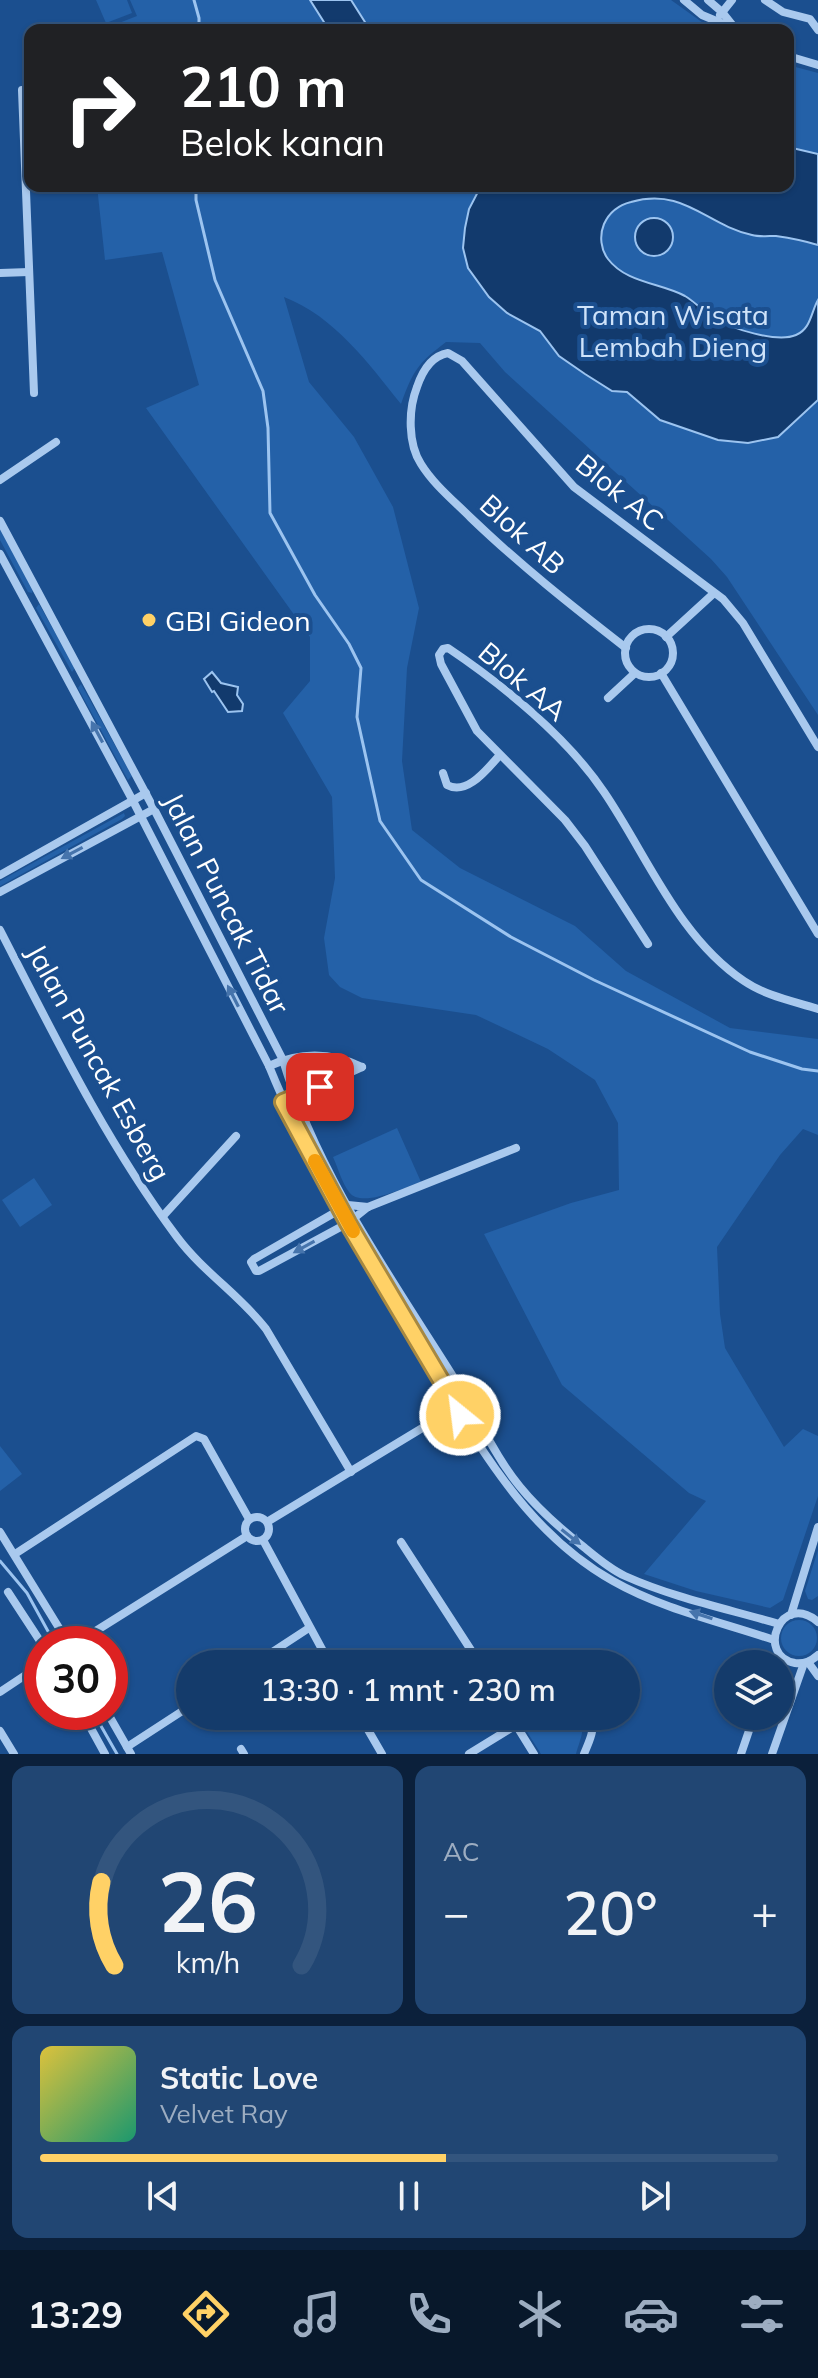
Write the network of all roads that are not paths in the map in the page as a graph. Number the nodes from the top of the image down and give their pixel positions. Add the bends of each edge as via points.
1 (684, 0) edge
2 (732, 0) edge
3 (765, 0) edge
4 (717, 4) edge
5 (774, 4) edge
6 (714, 21) junction
7 (722, 24) edge
8 (732, 24) edge
9 (818, 30) edge
10 (794, 58) edge
11 (818, 65) edge
12 (22, 90) dead end
13 (24, 142) edge
14 (26, 192) edge
15 (29, 272) junction
16 (0, 273) edge
17 (34, 393) dead end
18 (412, 437) joint
19 (56, 442) dead end
20 (0, 480) edge
21 (0, 521) edge
22 (0, 554) edge
23 (713, 594) junction
24 (41, 596) junction
25 (27, 603) junction
26 (666, 637) junction
27 (626, 648) junction
28 (635, 673) junction
29 (661, 673) junction
30 (83, 674) junction
31 (70, 682) junction
32 (608, 698) dead end
33 (818, 747) edge
34 (499, 756) junction
35 (443, 773) dead end
36 (146, 793) junction
37 (133, 801) junction
38 (154, 809) junction
39 (141, 816) junction
40 (0, 875) edge
41 (0, 892) edge
42 (0, 930) edge
43 (818, 934) edge
44 (648, 944) dead end
45 (818, 1009) edge
46 (283, 1060) junction
47 (269, 1066) junction
48 (294, 1098) junction
49 (283, 1102) junction
50 (236, 1136) dead end
51 (516, 1148) dead end
52 (344, 1207) junction
53 (368, 1207) junction
54 (163, 1216) junction
55 (351, 1221) junction
56 (461, 1389) junction
57 (451, 1397) junction
58 (474, 1410) junction
59 (456, 1413) junction
60 (351, 1472) junction
61 (249, 1519) junction
62 (267, 1522) junction
63 (818, 1527) edge
64 (0, 1532) edge
65 (247, 1536) junction
66 (263, 1540) junction
67 (401, 1542) dead end
68 (15, 1554) junction
69 (8, 1592) dead end
70 (791, 1615) junction
71 (818, 1622) edge
72 (779, 1624) junction
73 (30, 1626) edge
74 (58, 1626) edge
75 (104, 1626) edge
76 (309, 1628) junction
77 (776, 1645) junction
78 (275, 1650) edge
79 (322, 1650) edge
80 (472, 1650) edge
81 (775, 1650) edge
82 (818, 1655) edge
83 (806, 1662) junction
84 (24, 1676) edge
85 (818, 1676) edge
86 (0, 1692) edge
87 (176, 1716) edge
88 (92, 1730) edge
89 (117, 1730) edge
90 (368, 1730) edge
91 (508, 1730) edge
92 (519, 1730) edge
93 (593, 1730) edge
94 (749, 1730) edge
95 (0, 1731) edge
96 (129, 1750) edge
97 (14, 1754) edge
98 (105, 1754) edge
99 (382, 1754) edge
100 (469, 1754) edge
101 (534, 1754) edge
102 (584, 1754) edge
103 (741, 1754) edge
104 (772, 1754) edge

1 - 6 street
2 - 4 street
3 - 5 street
4 - 6 street
4 - 8 street
5 - 9 street via 810,19
6 - 7 street
10 - 11 street
12 - 13 street
14 - 15 street
15 - 16 street
15 - 17 street
18 - 23 street, Blok AC via 414,393 421,376 433,359 454,355 574,487
18 - 27 street, Blok AB via 420,463 444,491 531,574
19 - 20 street
21 - 24 street, Jalan Puncak Tidar
22 - 25 street, Jalan Puncak Tidar
23 - 26 street
23 - 33 street, Blok AC via 743,623
24 - 25 street
24 - 30 street, Jalan Puncak Tidar
25 - 31 street, Jalan Puncak Tidar
26 - 27 street via 641,630
26 - 29 street via 673,655
27 - 28 street via 627,663
28 - 29 street
28 - 32 street
29 - 43 street
30 - 31 street
30 - 36 street, Jalan Puncak Tidar
37 -> 31 street, Jalan Puncak Tidar
34 - 35 street via 480,777 460,787 447,785
34 - 44 street, Blok AA via 565,820
34 - 45 street, Blok AA via 460,704 441,664 443,649 493,680 583,765 682,918 718,960 755,987
36 - 37 street
36 - 38 street, Jalan Puncak Tidar
37 - 39 street, Jalan Puncak Tidar
37 - 40 street
38 - 39 street
38 - 46 street, Jalan Puncak Tidar
39 -> 41 street
47 -> 39 street, Jalan Puncak Tidar
42 - 54 street, Jalan Puncak Esberg via 101,1122
46 - 47 street
46 - 48 street, Jalan Puncak Tidar
46 - 48 street via 326,1056 362,1067
47 - 49 street, Jalan Puncak Tidar
48 - 49 street
48 - 52 street, Jalan Puncak Tidar
49 - 52 street, Jalan Puncak Tidar
50 - 54 street
51 - 53 street
52 - 53 street
52 - 55 street, Jalan Puncak Tidar
55 -> 52 street via 259,1271 254,1268 254,1259
53 - 55 street
54 - 60 street, Jalan Puncak Esberg via 198,1265 255,1314
55 - 56 street, Jalan Puncak Tidar
55 - 57 street, Jalan Puncak Tidar
56 - 57 street
56 - 58 street, Jalan Puncak Tidar via 475,1395
57 - 59 street, Jalan Puncak Tidar
58 - 59 street
58 -> 72 street, Jalan Puncak Tidar via 520,1489 560,1529 610,1567 671,1593
59 - 60 street
77 -> 59 street, Jalan Puncak Tidar via 637,1592 589,1565 512,1494
60 - 62 street
61 - 62 street
61 - 65 street
61 - 68 street via 204,1439 196,1436
62 - 66 street via 269,1532
63 - 70 street
64 - 68 street
65 - 66 street
65 - 75 street
66 - 76 street
67 - 80 street
68 - 74 street
69 - 73 street
70 - 71 street via 804,1614
70 - 72 street
72 - 77 street
76 - 78 street
76 - 79 street
77 - 81 street
77 - 83 street, Jalan Puncak Tidar via 790,1662
82 - 83 street
83 - 85 street
83 - 104 street
84 - 86 street
87 - 96 street
88 - 98 street
89 - 96 street
90 - 99 street
91 - 100 street
92 - 101 street
93 - 102 street
94 - 103 street
95 - 97 street

